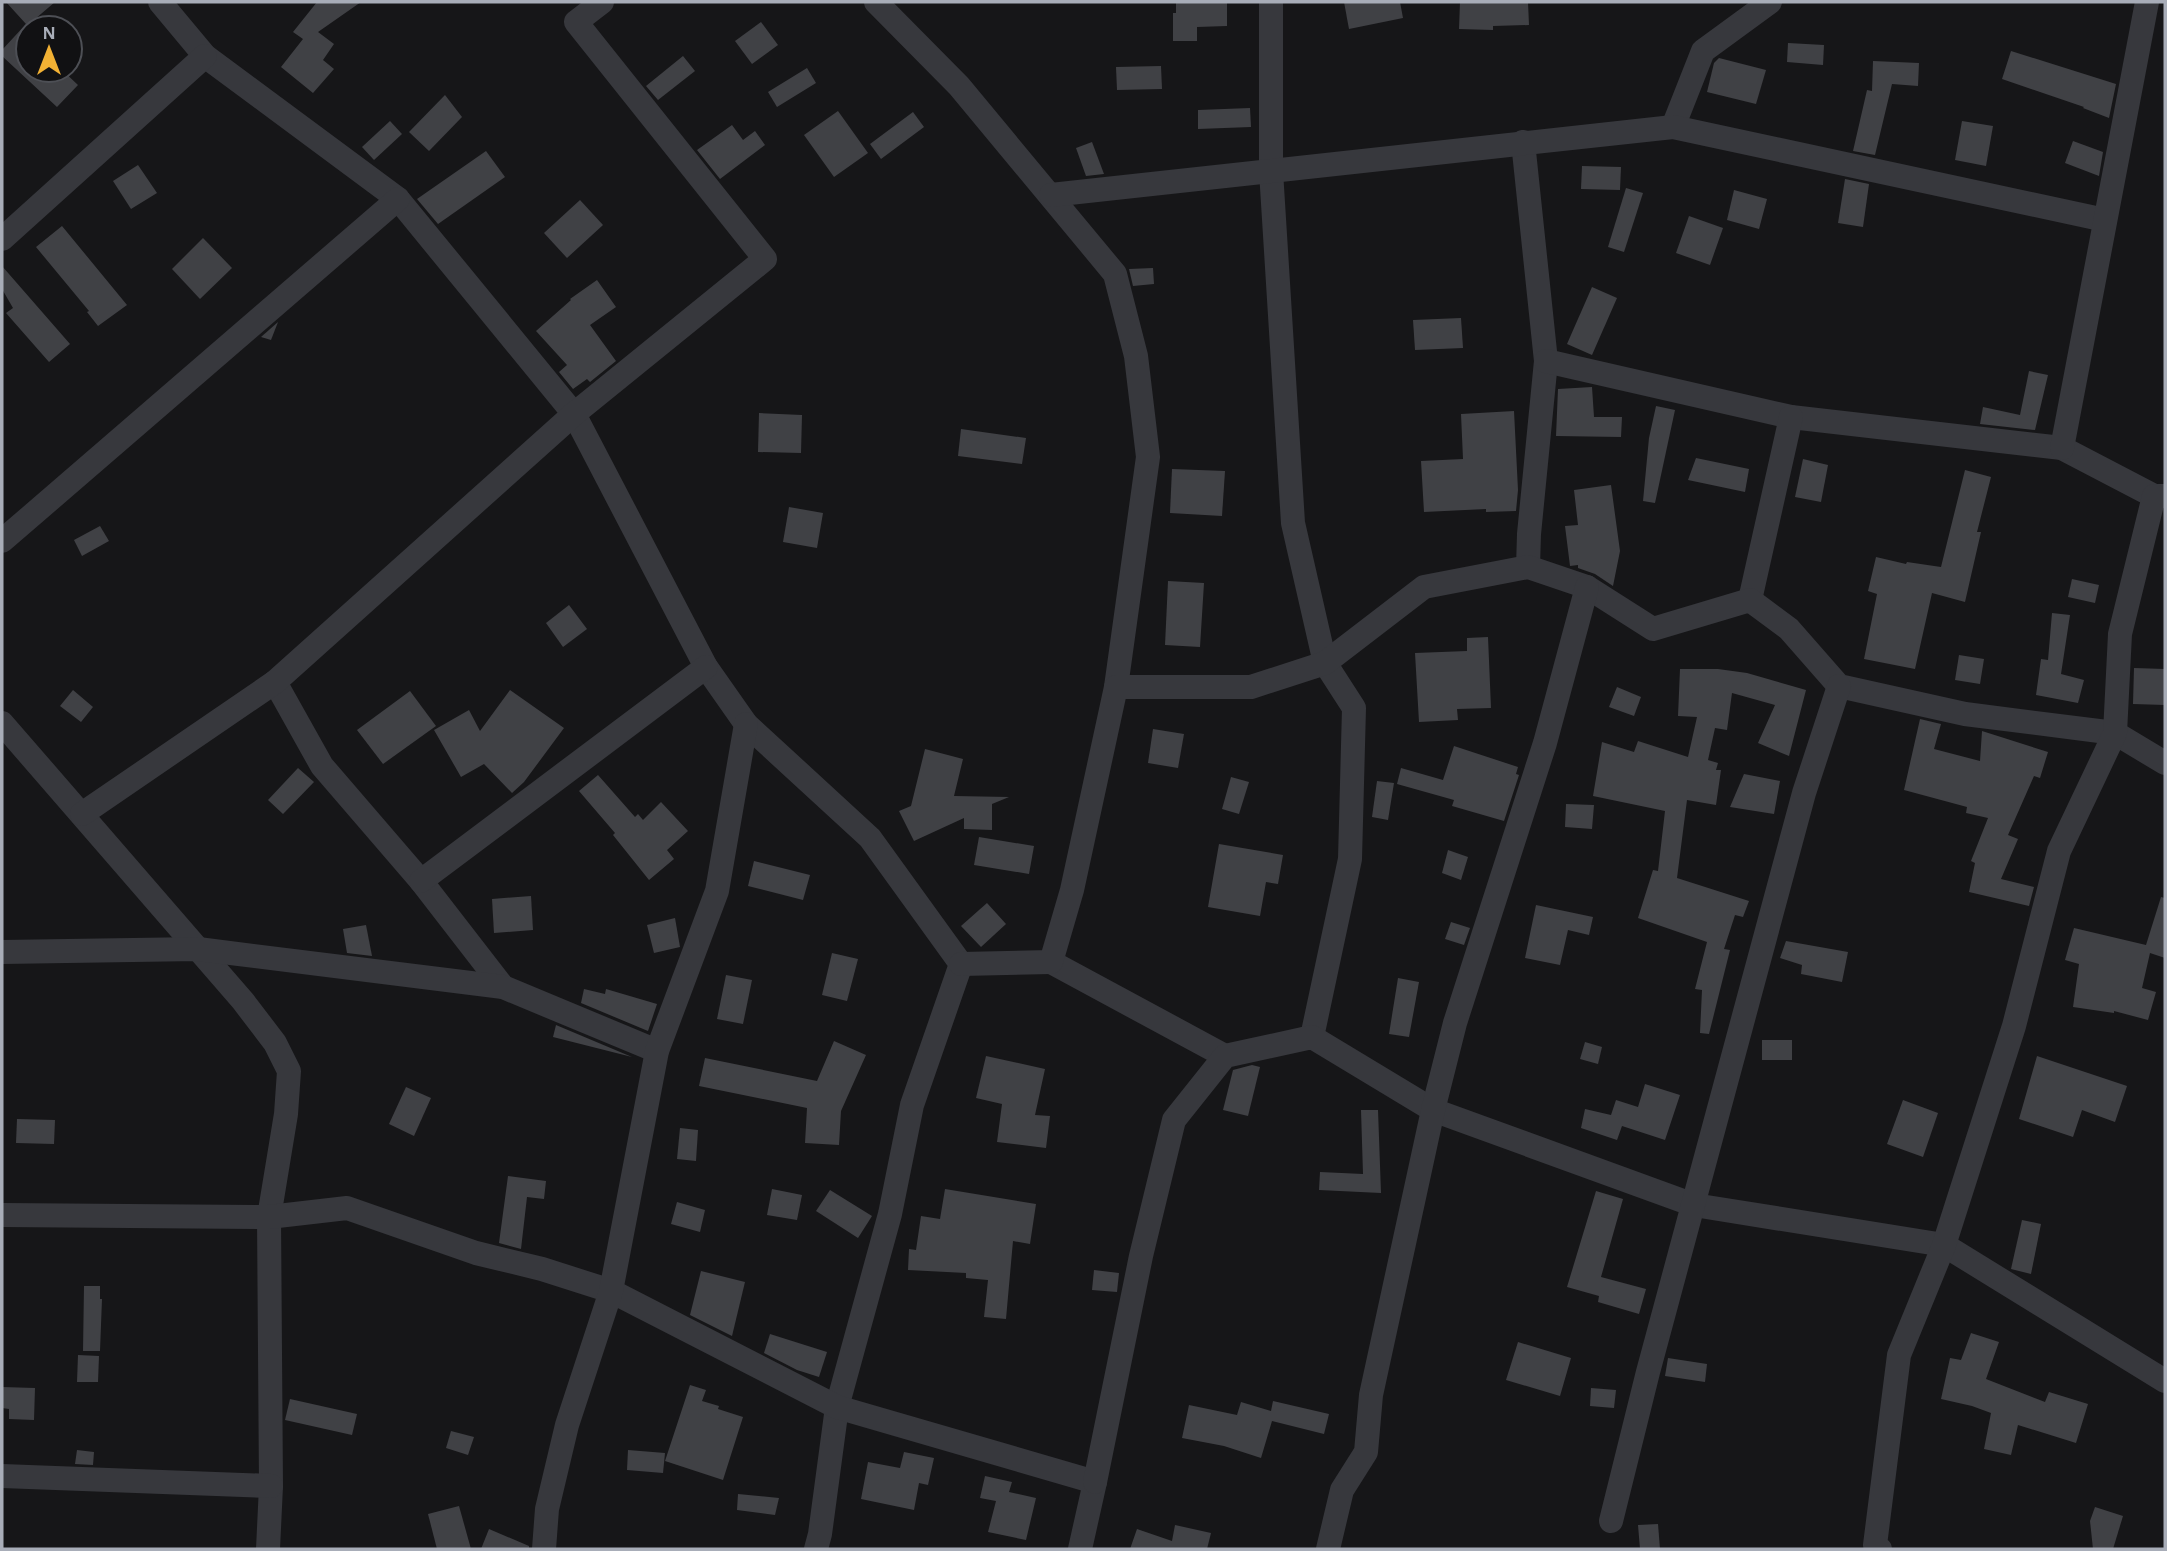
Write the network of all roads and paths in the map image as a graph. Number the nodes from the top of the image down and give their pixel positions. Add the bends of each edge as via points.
1 (160, 2) edge
2 (602, 2) edge
3 (876, 2) edge
4 (1270, 2) edge
5 (1770, 2) edge
6 (2147, 2) edge
7 (205, 56) junction
8 (1673, 127) junction
9 (1523, 142) junction
10 (1271, 171) junction
11 (1051, 195) junction
12 (398, 199) junction
13 (2105, 220) junction
14 (2, 239) edge
15 (1546, 361) junction
16 (574, 414) junction
17 (1791, 417) junction
18 (2062, 448) junction
19 (2160, 496) edge
20 (2, 541) edge
21 (1528, 567) junction
22 (1587, 587) junction
23 (1750, 600) junction
24 (1325, 663) junction
25 (706, 667) junction
26 (275, 682) junction
27 (1839, 686) junction
28 (1116, 687) junction
29 (2, 723) edge
30 (746, 724) junction
31 (2115, 733) junction
32 (2165, 763) edge
33 (82, 814) junction
34 (421, 881) junction
35 (198, 948) junction
36 (2, 952) edge
37 (1051, 962) junction
38 (961, 964) junction
39 (503, 987) junction
40 (1312, 1037) junction
41 (657, 1051) junction
42 (1225, 1056) junction
43 (1433, 1110) junction
44 (1694, 1205) junction
45 (2, 1215) edge
46 (270, 1217) junction
47 (1944, 1245) junction
48 (611, 1291) junction
49 (2165, 1381) edge
50 (836, 1407) junction
51 (2, 1476) edge
52 (1095, 1482) junction
53 (271, 1486) junction
54 (1611, 1521) dead end
55 (268, 1549) edge
56 (544, 1549) edge
57 (816, 1549) edge
58 (1080, 1549) edge
59 (1328, 1549) edge
60 (1880, 1549) edge

1 - 7 street
2 - 16 street via 576,22 765,259
3 - 11 street via 959,86
4 - 10 street
5 - 8 street via 1703,51
6 - 13 street
7 - 12 street
7 - 14 street
8 - 9 street
8 - 13 street
9 - 10 street
9 - 15 street
10 - 11 street
10 - 24 street via 1293,523
11 - 28 street via 1115,274 1136,356 1148,457
12 - 16 street
12 - 20 street
13 - 18 street
15 - 17 street
15 - 21 street
16 - 25 street
16 - 26 street
17 - 18 street
17 - 23 street
18 - 19 street
19 - 31 street via 2120,634
21 - 22 street
21 - 24 street via 1424,587
22 - 23 street via 1653,629
22 - 43 street via 1545,743 1455,1023
23 - 27 street via 1789,629
24 - 28 street via 1251,687
24 - 40 street via 1354,708 1350,859
25 - 30 street
25 - 34 street
26 - 33 street
26 - 34 street via 321,766
27 - 31 street via 1965,714
27 - 44 street via 1804,793
28 - 37 street via 1072,890
29 - 33 street
30 - 38 street via 870,838
30 - 41 street via 717,891
31 - 32 street
31 - 47 street via 2059,851 2014,1026
33 - 35 street
34 - 39 street
35 - 36 street
35 - 39 street
35 - 46 street via 275,1042 289,1071
37 - 38 street
37 - 42 street
38 - 50 street via 912,1105 890,1214
39 - 41 street
40 - 42 street
40 - 43 street
41 - 48 street
42 - 52 street via 1174,1121
43 - 44 street
43 - 59 street via 1371,1395 1366,1452 1342,1490
44 - 47 street
44 - 54 street
45 - 46 street
46 - 48 street via 347,1209 476,1253
46 - 53 street
47 - 49 street
47 - 60 street via 1899,1355 1875,1545
48 - 50 street
48 - 56 street via 567,1425 547,1509
50 - 52 street
50 - 57 street
51 - 53 street
52 - 58 street
53 - 55 street

